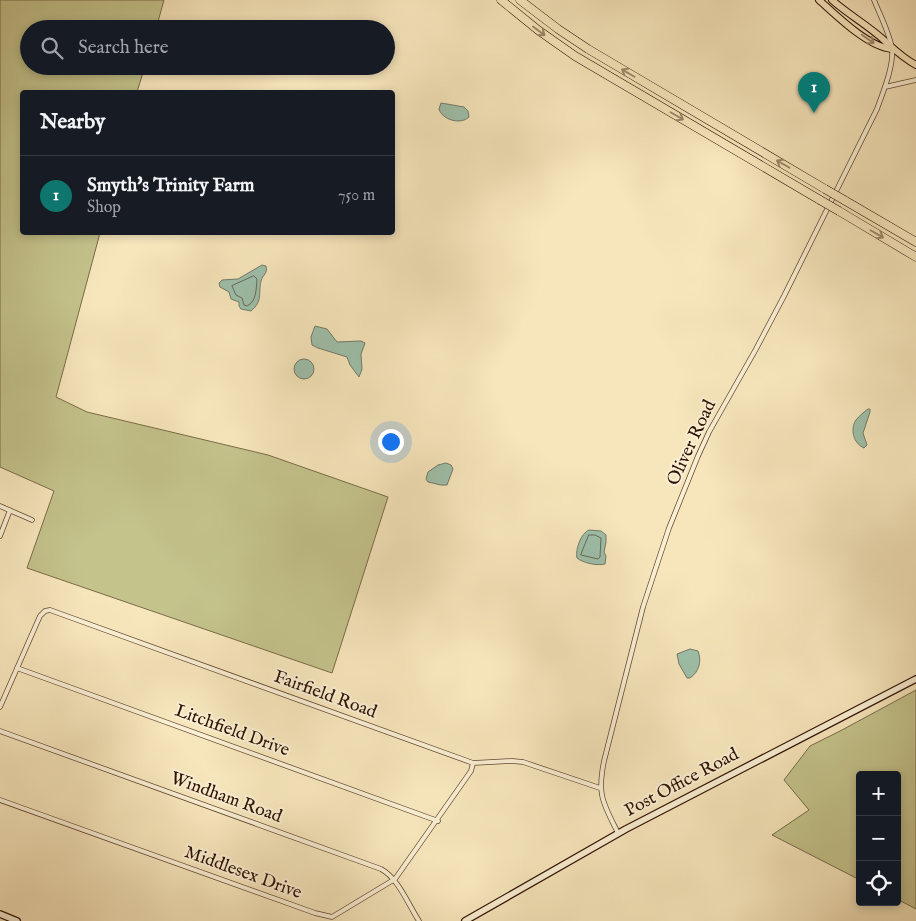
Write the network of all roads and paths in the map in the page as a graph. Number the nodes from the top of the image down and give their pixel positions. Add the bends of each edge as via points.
1 (501, 0) edge
2 (520, 0) edge
3 (819, 0) edge
4 (832, 0) edge
5 (874, 0) edge
6 (848, 14) junction
7 (843, 20) junction
8 (892, 49) junction
9 (916, 65) edge
10 (916, 80) edge
11 (885, 87) junction
12 (916, 242) edge
13 (916, 257) edge
14 (0, 506) edge
15 (10, 510) junction
16 (32, 520) dead end
17 (0, 536) edge
18 (17, 668) junction
19 (916, 679) edge
20 (0, 707) edge
21 (0, 731) edge
22 (473, 763) junction
23 (600, 788) junction
24 (0, 800) edge
25 (438, 820) junction
26 (618, 833) junction
27 (394, 879) junction
28 (0, 914) edge
29 (17, 921) edge
30 (419, 921) edge
31 (466, 921) edge

1 -> 13 highway, bridge via 584,61
12 -> 2 highway, bridge via 588,49
3 - 7 main road
4 - 6 main road
5 - 8 street
6 - 7 main road
6 - 8 main road
7 -> 8 main road via 882,48
8 - 9 main road
8 - 11 street, Oliver Road
10 - 11 street
11 - 23 street, Oliver Road via 801,262 695,464 669,528 643,607
14 - 15 street
15 - 16 street
15 - 17 street
18 - 20 street
18 - 22 street, Fairfield Road via 40,616 50,610
18 - 25 street, Litchfield Drive
19 - 26 street, Post Office Road
21 - 27 street, Windham Road via 381,868
22 - 23 street, Fairfield Road via 523,762
22 - 25 street, Middlesex Drive
23 - 26 street, Oliver Road
24 - 27 street, Middlesex Drive via 325,916 332,916
25 - 27 street, Middlesex Drive
26 - 31 street, Post Office Road
27 - 30 street, Windham Road
28 - 29 street

